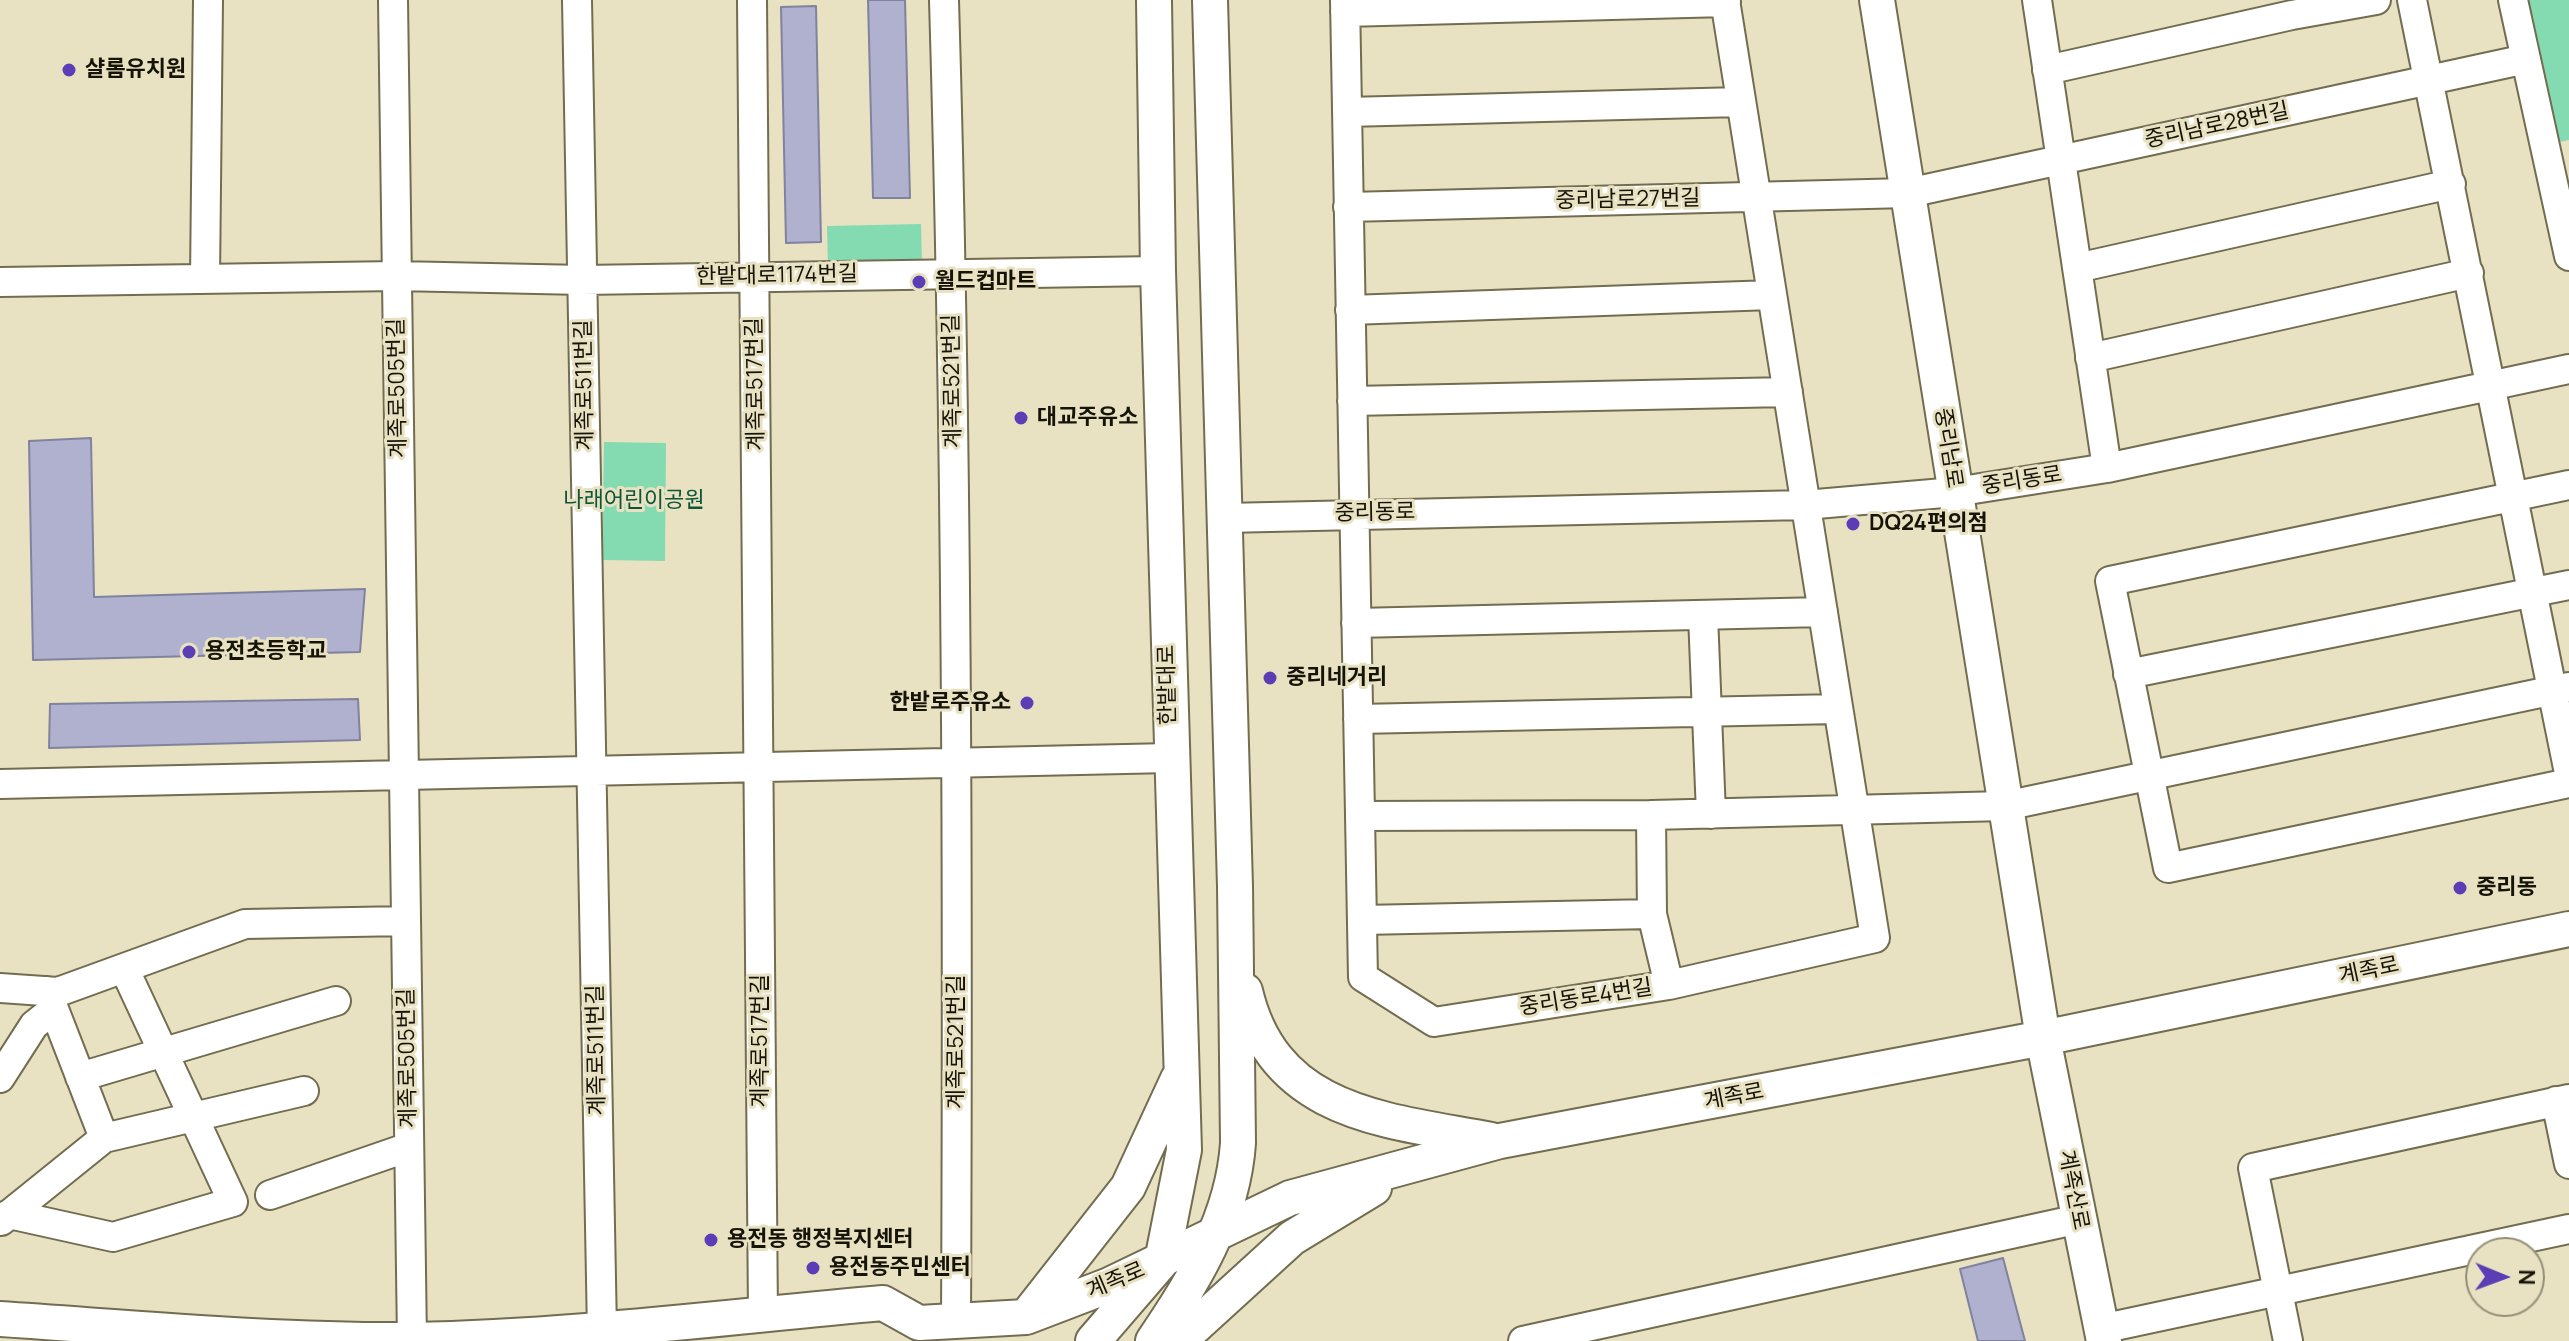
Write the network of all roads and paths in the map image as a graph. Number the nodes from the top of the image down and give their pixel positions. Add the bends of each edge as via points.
1 (208, 0) edge
2 (393, 0) edge
3 (577, 0) edge
4 (752, 0) edge
5 (944, 0) edge
6 (1154, 0) edge
7 (1210, 0) edge
8 (1877, 0) edge
9 (2037, 0) edge
10 (2376, 0) edge
11 (2412, 0) edge
12 (2513, 0) edge
13 (1726, 1) edge
14 (1480, 4) edge
15 (1345, 6) edge
16 (2291, 7) edge
17 (2526, 59) junction
18 (2047, 70) junction
19 (2429, 80) junction
20 (1741, 102) junction
21 (1347, 112) junction
22 (2061, 160) junction
23 (2559, 164) edge
24 (2451, 184) junction
25 (1908, 193) junction
26 (1757, 197) junction
27 (1348, 207) junction
28 (2569, 256) edge
29 (2077, 268) junction
30 (1158, 271) junction
31 (952, 273) junction
32 (2469, 273) junction
33 (397, 276) junction
34 (755, 276) junction
35 (205, 279) junction
36 (583, 280) junction
37 (0, 282) edge
38 (1772, 295) junction
39 (1350, 310) junction
40 (2090, 358) junction
41 (2569, 369) edge
42 (2493, 385) junction
43 (1788, 392) junction
44 (1352, 401) junction
45 (2107, 468) junction
46 (2569, 485) edge
47 (1955, 492) junction
48 (2514, 496) junction
49 (1805, 505) junction
50 (1353, 513) junction
51 (1225, 518) junction
52 (2569, 585) edge
53 (2533, 592) junction
54 (1823, 612) junction
55 (1703, 615) junction
56 (1356, 623) junction
57 (2128, 674) junction
58 (2561, 689) edge
59 (1838, 709) junction
60 (1709, 712) junction
61 (1358, 719) junction
62 (1170, 758) junction
63 (958, 761) junction
64 (760, 767) junction
65 (592, 770) junction
66 (2569, 773) edge
67 (2149, 776) junction
68 (404, 777) junction
69 (2569, 783) edge
70 (0, 784) edge
71 (2005, 806) junction
72 (1855, 810) junction
73 (1711, 814) junction
74 (1651, 815) junction
75 (1360, 816) junction
76 (1235, 886) junction
77 (1652, 914) junction
78 (1362, 920) junction
79 (406, 921) junction
80 (2569, 929) edge
81 (124, 968) junction
82 (1669, 985) junction
83 (0, 988) edge
84 (51, 1000) junction
85 (336, 1001) dead end
86 (2043, 1038) junction
87 (163, 1052) junction
88 (1182, 1072) junction
89 (80, 1077) junction
90 (0, 1078) edge
91 (304, 1091) dead end
92 (2562, 1100) edge
93 (194, 1117) junction
94 (104, 1138) junction
95 (1500, 1141) junction
96 (409, 1147) junction
97 (2569, 1164) edge
98 (1412, 1165) junction
99 (270, 1195) dead end
100 (4, 1218) edge
101 (2079, 1219) junction
102 (2569, 1229) edge
103 (1215, 1234) junction
104 (1162, 1261) junction
105 (2278, 1291) junction
106 (763, 1314) junction
107 (1026, 1317) junction
108 (0, 1319) edge
109 (945, 1328) edge
110 (602, 1331) junction
111 (2102, 1335) edge
112 (412, 1340) edge
113 (890, 1341) edge
114 (1093, 1341) edge
115 (1153, 1341) edge
116 (1179, 1341) edge
117 (1523, 1341) edge
118 (2288, 1341) edge

1 - 35 street
2 - 33 street, 계족로505번길
3 - 36 street, 계족로511번길
4 - 34 street, 계족로517번길
5 - 31 street, 계족로521번길
6 - 30 main road, 한밭대로
7 - 51 main road
8 - 25 main road, 중리남로
9 - 18 street
10 - 16 street
11 - 19 street
12 - 17 street
13 - 14 street
13 - 20 street
14 - 15 street
15 - 21 street, 중리동로4번길
16 - 18 street
17 - 19 street, 중리남로28번길
17 - 23 street
18 - 22 street
19 - 22 street, 중리남로28번길
19 - 24 street
20 - 21 street
20 - 26 street
21 - 27 street, 중리동로4번길
22 - 25 street, 중리남로28번길
22 - 29 street
23 - 28 street
24 - 29 street
24 - 32 street
25 - 26 street, 중리남로27번길
25 - 47 main road, 중리남로
26 - 27 street, 중리남로27번길
26 - 38 street
27 - 39 street, 중리동로4번길
29 - 40 street
30 - 31 street, 한밭대로1174번길
30 - 62 main road, 한밭대로
31 - 34 street, 한밭대로1174번길
31 - 63 street, 계족로521번길
32 - 40 street
32 - 42 street
33 - 35 street, 한밭대로1174번길
33 - 36 street, 한밭대로1174번길
33 - 68 street, 계족로505번길
34 - 36 street, 한밭대로1174번길
34 - 64 street, 계족로517번길
35 - 37 street, 한밭대로1174번길
36 - 65 street, 계족로511번길
38 - 39 street
38 - 43 street
39 - 44 street, 중리동로4번길
40 - 45 street
41 - 42 street, 중리동로
42 - 45 street, 중리동로
42 - 48 street
43 - 44 street
43 - 49 street
44 - 50 street, 중리동로4번길
45 - 47 street, 중리동로
46 - 48 street
47 - 49 street, 중리동로
47 - 71 main road, 중리남로
48 - 53 street
48 - 57 street via 2110,581
49 - 50 street, 중리동로
49 - 54 street
50 - 51 street, 중리동로
50 - 56 street, 중리동로4번길
51 - 76 main road
52 - 53 street
53 - 57 street
53 - 58 street
54 - 55 street
54 - 59 street
55 - 56 street
55 - 60 street
56 - 61 street, 중리동로4번길
57 - 67 street
58 - 66 street
58 - 67 street
59 - 60 street
59 - 72 street
60 - 61 street
60 - 73 street
61 - 75 street, 중리동로4번길
62 - 63 street
62 - 88 main road, 한밭대로
63 - 64 street
63 - 109 street, 계족로521번길
64 - 65 street
64 - 106 street, 계족로517번길
65 - 68 street
65 - 110 street, 계족로511번길
67 - 69 street via 2168,868
67 - 71 street
68 - 70 street
68 - 79 street, 계족로505번길
71 - 72 street
71 - 86 main road, 중리남로
72 - 73 street
72 - 82 street, 중리동로4번길 via 1875,938
73 - 74 street
74 - 75 street
74 - 77 street
75 - 78 street, 중리동로4번길
76 - 95 main road via 1241,972 1252,1019 1274,1059 1323,1098 1374,1119
76 - 103 main road via 1237,1158 1228,1205
77 - 78 street
77 - 82 street
78 - 82 street, 중리동로4번길 via 1363,977 1434,1022
79 - 81 street via 245,924
79 - 96 street, 계족로505번길
80 - 86 main road, 계족로
81 - 84 street via 58,992
81 - 87 street
83 - 84 street
84 - 89 street
84 - 90 street
85 - 87 street
86 - 95 main road, 계족로
86 - 101 main road, 계족산로
87 - 89 street
87 - 93 street
88 - 104 main road, 한밭대로 via 1184,1150
88 - 107 main road via 1128,1187
89 - 94 street
91 - 93 street
92 - 97 street
92 - 105 street via 2253,1168
93 - 94 street
93 - 100 street via 233,1202 113,1237
94 - 100 street
95 - 98 main road, 계족로
96 - 99 street
96 - 112 street, 계족로505번길
98 - 103 main road, 계족로 via 1290,1198
98 - 116 main road via 1292,1238
101 - 111 main road, 계족산로
101 - 117 street
102 - 105 street
103 - 104 main road, 계족로
103 - 115 main road via 1183,1298
104 - 107 main road, 계족로
104 - 114 main road, 한밭대로
105 - 111 street
105 - 118 street
106 - 109 main road via 883,1303
106 - 110 main road
107 - 109 main road, 계족로
108 - 112 main road via 259,1337
109 - 113 main road, 계족로
110 - 112 main road

